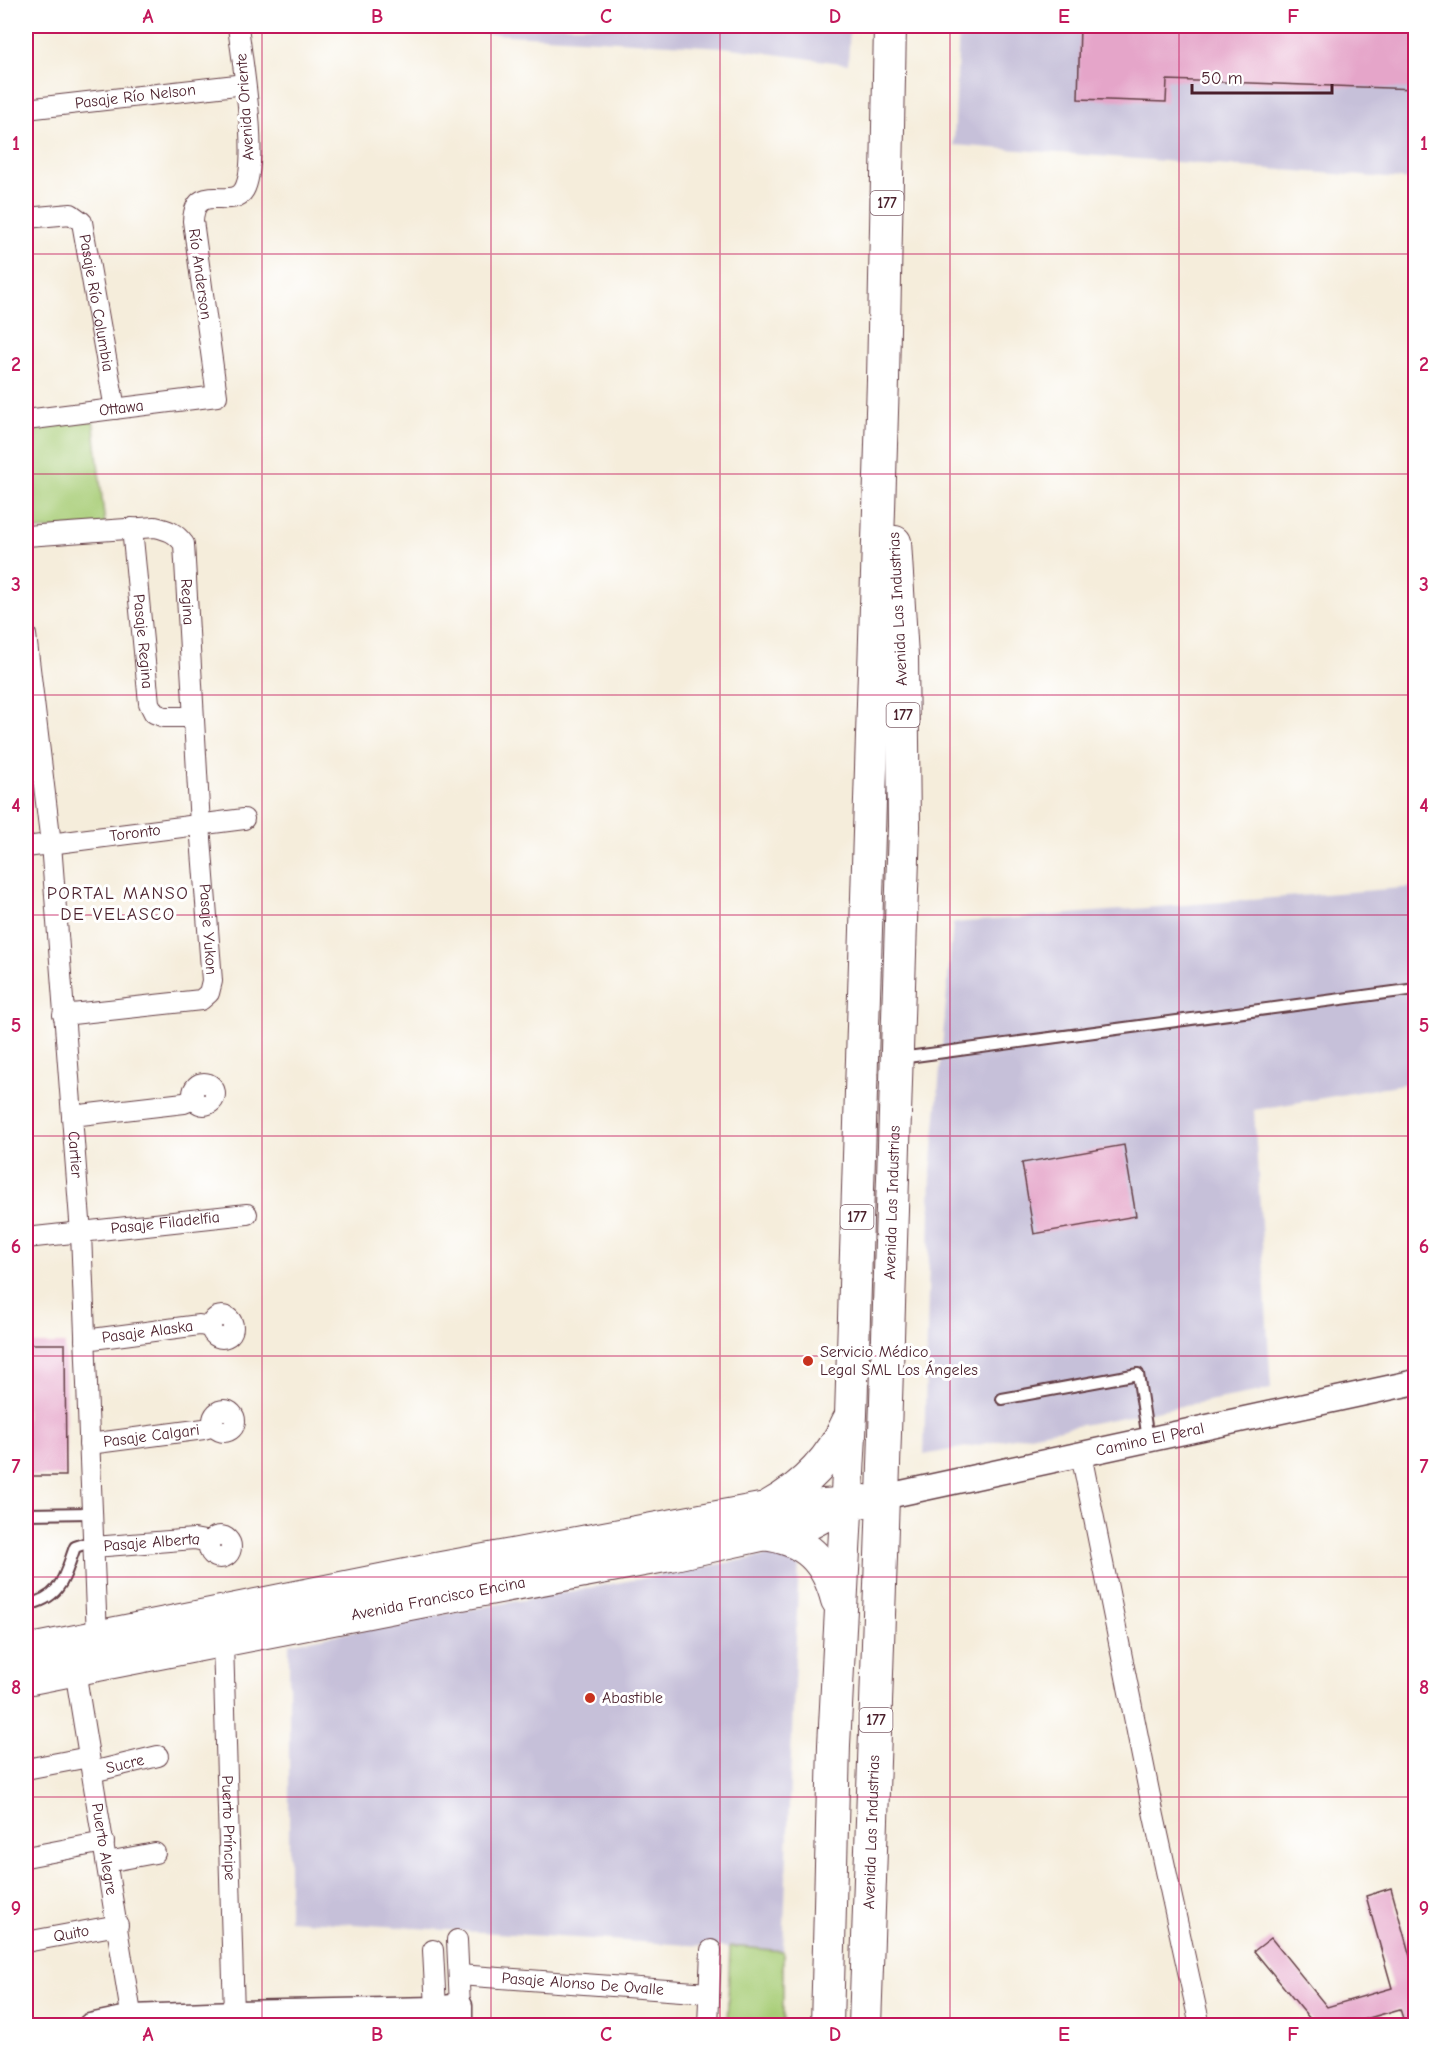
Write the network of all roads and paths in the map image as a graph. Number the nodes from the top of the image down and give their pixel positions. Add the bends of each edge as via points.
1 (238, 26) edge
2 (891, 26) edge
3 (245, 84) junction
4 (26, 109) edge
5 (245, 189) joint
6 (26, 218) edge
7 (883, 380) junction
8 (217, 396) joint
9 (115, 409) junction
10 (26, 420) edge
11 (132, 528) junction
12 (26, 536) edge
13 (26, 637) edge
14 (193, 717) junction
15 (244, 819) dead end
16 (200, 825) junction
17 (51, 844) junction
18 (26, 847) edge
19 (1416, 989) edge
20 (63, 1015) junction
21 (897, 1058) junction
22 (194, 1099) dead end
23 (72, 1116) junction
24 (247, 1214) dead end
25 (81, 1233) junction
26 (26, 1238) edge
27 (211, 1327) dead end
28 (85, 1340) junction
29 (1416, 1382) edge
30 (1002, 1399) dead end
31 (851, 1414) junction
32 (214, 1426) dead end
33 (1148, 1439) junction
34 (89, 1444) junction
35 (1081, 1454) junction
36 (884, 1497) junction
37 (846, 1504) junction
38 (92, 1513) junction
39 (26, 1514) edge
40 (765, 1521) junction
41 (210, 1542) dead end
42 (93, 1547) junction
43 (438, 1583) junction
44 (26, 1605) edge
45 (840, 1610) junction
46 (97, 1637) junction
47 (223, 1642) junction
48 (26, 1651) edge
49 (75, 1670) junction
50 (26, 1679) edge
51 (158, 1756) dead end
52 (91, 1764) junction
53 (26, 1769) edge
54 (104, 1842) junction
55 (154, 1853) dead end
56 (26, 1857) edge
57 (107, 1862) junction
58 (118, 1925) junction
59 (457, 1940) dead end
60 (26, 1942) edge
61 (433, 1950) dead end
62 (711, 1950) dead end
63 (459, 1975) junction
64 (709, 1993) junction
65 (460, 2016) edge
66 (249, 2017) edge
67 (436, 2017) edge
68 (133, 2021) edge
69 (90, 2025) edge
70 (708, 2025) edge
71 (827, 2025) edge
72 (865, 2025) edge
73 (1200, 2025) edge

1 - 3 street, Avenida Oriente
2 - 7 main road, Avenida Las Industrias / 177
3 - 4 street, Pasaje Río Nelson
3 - 5 street, Avenida Oriente via 251,160
5 - 8 street, Río Anderson via 235,196 206,198 194,209
6 - 9 street, Pasaje Río Columbia via 71,214 82,222
7 - 21 main road, Avenida Las Industrias / 177 via 904,730
7 - 31 main road, Avenida Las Industrias / 177
8 - 9 street, Ottawa
9 - 10 street, Ottawa
11 - 12 street, Regina
11 - 14 street, Pasaje Regina via 149,703 154,713 164,717
11 - 14 street, Regina via 169,530 183,544
13 - 17 street, Cartier
14 - 16 street, Regina
15 - 16 street, Toronto
16 - 17 street, Toronto
16 - 20 street, Pasaje Yukon via 212,981 209,993 201,1000
17 - 18 street, Toronto
17 - 20 street, Cartier
19 - 21 lane
20 - 23 street, Cartier
21 - 36 main road, Avenida Las Industrias / 177
22 - 23 street
23 - 25 street, Cartier
24 - 25 street, Pasaje Filadelfia
25 - 26 street, Pasaje Filadelfia
25 - 28 street, Cartier
27 - 28 street, Pasaje Alaska via 199,1325
28 - 34 street, Cartier
29 - 33 street, Camino El Peral
30 - 33 lane via 1138,1374
31 - 37 main road, Avenida Las Industrias / 177
31 - 40 main road via 822,1464
32 - 34 street, Pasaje Calgari
33 - 35 street, Camino El Peral
34 - 38 street, Cartier
35 - 36 street, Camino El Peral
35 - 73 street
36 - 37 main road, Avenida Francisco Encina
36 - 72 main road, Avenida Las Industrias / 177
37 - 40 main road, Avenida Francisco Encina via 794,1505
37 - 45 main road, Avenida Las Industrias / 177
38 - 39 lane
38 - 42 street, Cartier
40 - 43 main road, Avenida Francisco Encina
40 - 45 main road via 814,1556 828,1574
41 - 42 street, Pasaje Alberta via 194,1539
42 - 44 lane via 75,1547 61,1586 42,1602
42 - 46 street, Cartier
43 - 46 main road, Avenida Francisco Encina
43 - 47 main road, Avenida Francisco Encina
45 - 71 main road, Avenida Las Industrias / 177
46 - 48 main road, Avenida Francisco Encina
46 - 49 street
47 - 49 main road, Avenida Francisco Encina
47 - 66 street, Puerto Príncipe
49 - 50 main road, Avenida Francisco Encina
49 - 52 street, Puerto Alegre
51 - 52 street, Sucre
52 - 53 street, Sucre
52 - 54 street, Puerto Alegre
54 - 56 street
54 - 57 street, Puerto Alegre
55 - 57 street
57 - 58 street, Puerto Alegre
58 - 60 street, Quito
58 - 68 street, Puerto Alegre
59 - 63 street
61 - 67 street
62 - 64 street
63 - 64 street, Pasaje Alonso De Ovalle
63 - 65 street
64 - 70 street
65 - 67 street
66 - 67 street
66 - 68 street
68 - 69 street

